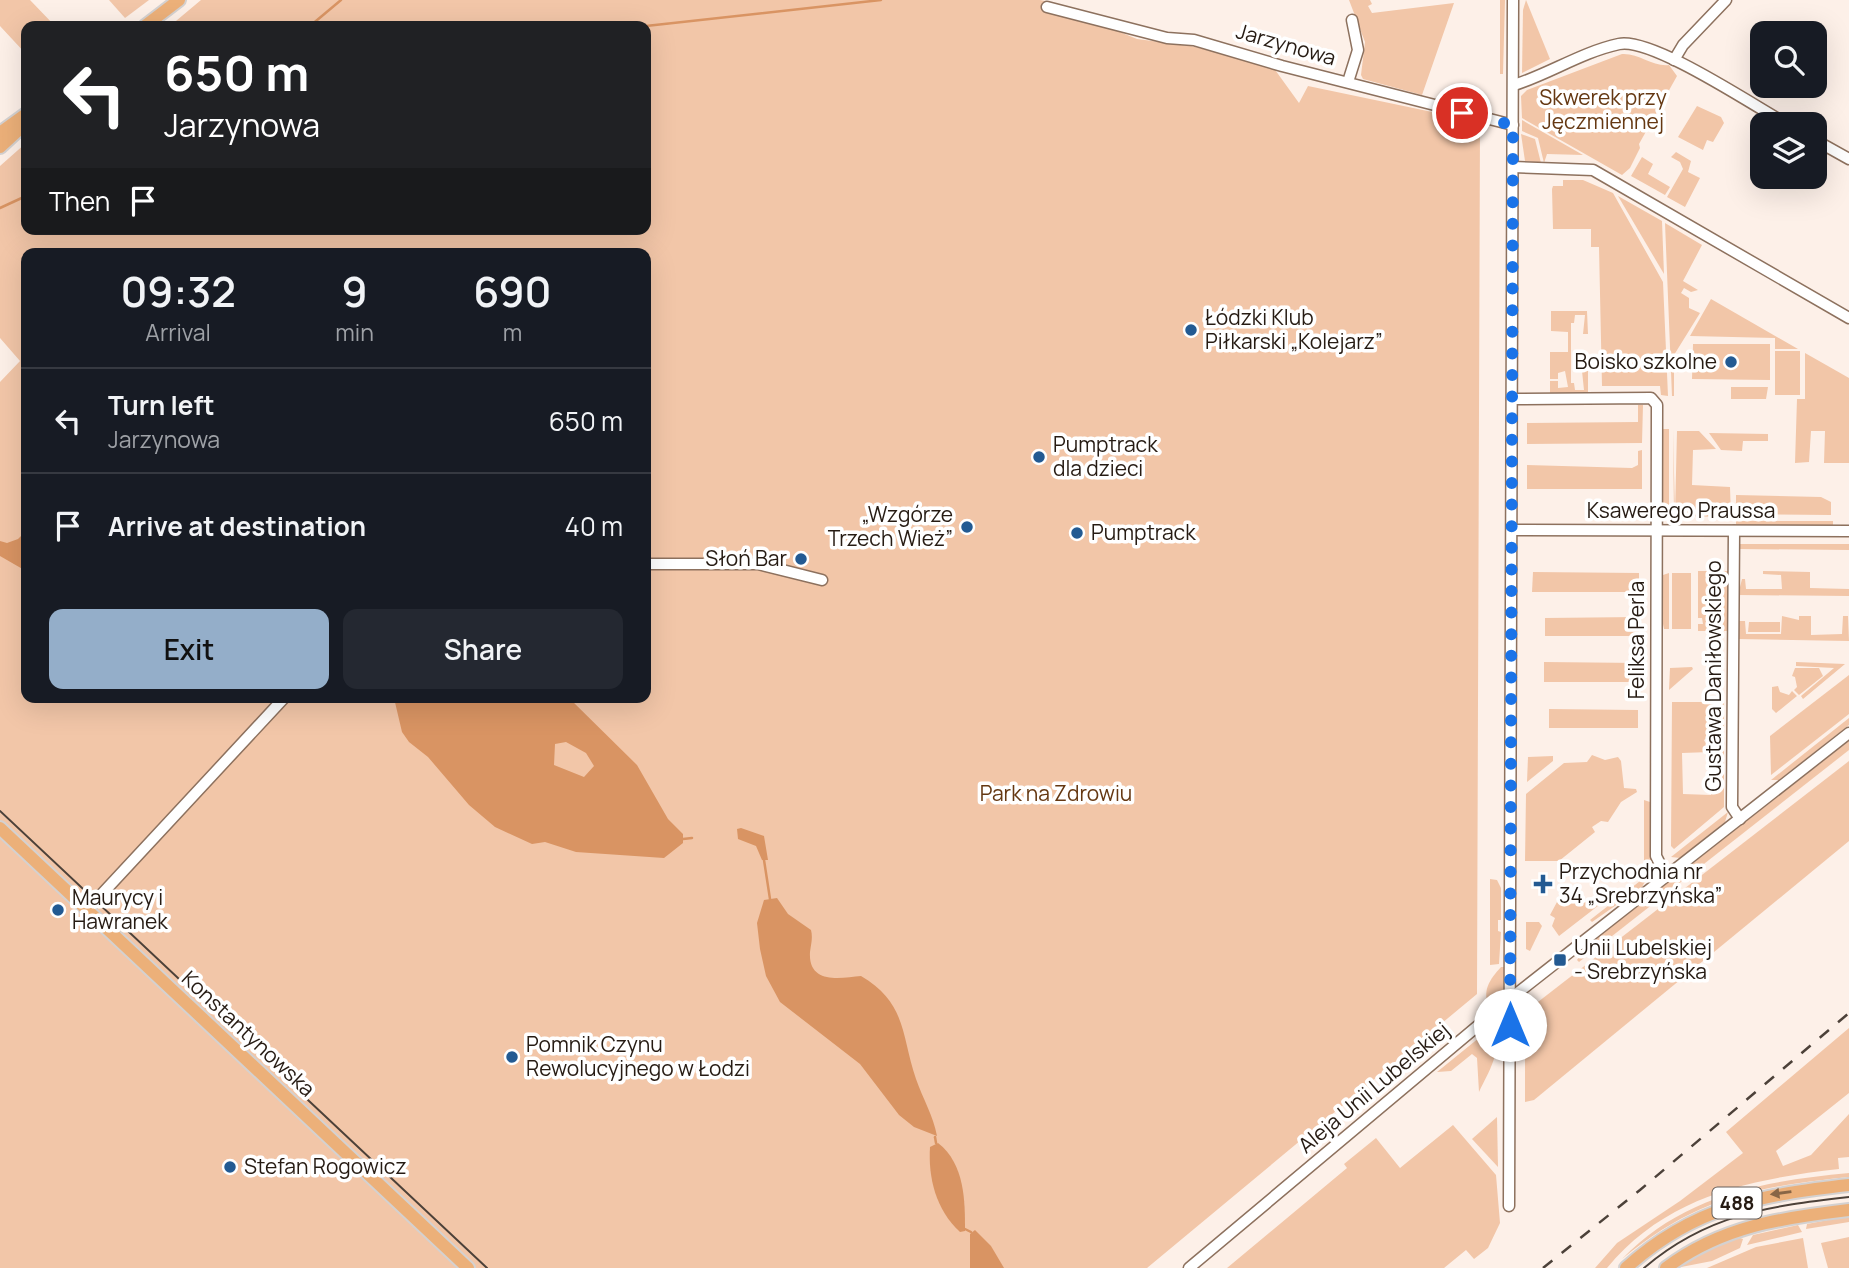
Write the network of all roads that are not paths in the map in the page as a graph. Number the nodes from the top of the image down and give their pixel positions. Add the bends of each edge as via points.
1 (179, 0) edge
2 (1513, 0) edge
3 (1726, 0) edge
4 (1047, 7) dead end
5 (1352, 20) dead end
6 (152, 21) edge
7 (1674, 60) junction
8 (1348, 82) junction
9 (1514, 85) junction
10 (1766, 112) edge
11 (21, 118) edge
12 (1513, 125) junction
13 (21, 128) edge
14 (0, 133) edge
15 (0, 147) edge
16 (1827, 147) edge
17 (1849, 159) edge
18 (1513, 167) junction
19 (1849, 318) edge
20 (1512, 399) junction
21 (1512, 530) junction
22 (1657, 531) junction
23 (1734, 531) junction
24 (1849, 531) edge
25 (651, 564) edge
26 (821, 580) dead end
27 (279, 703) edge
28 (1849, 733) edge
29 (1740, 819) junction
30 (0, 828) edge
31 (1666, 876) junction
32 (87, 910) junction
33 (1511, 998) junction
34 (1849, 1185) edge
35 (1509, 1206) dead end
36 (1849, 1210) edge
37 (468, 1268) edge
38 (1189, 1268) edge
39 (1626, 1268) edge
40 (1666, 1268) edge

1 - 6 main road
2 - 9 street
3 - 7 street
4 - 8 street, Jarzynowa via 1195,40
5 - 8 street via 1358,50
7 - 9 street via 1645,47 1620,44
7 - 10 street
8 - 12 street, Jarzynowa
9 - 12 street
11 - 14 main road
12 - 18 street
13 - 15 main road
16 - 17 street
18 - 19 street via 1592,170
18 - 20 street
20 - 21 street
20 - 22 street, Feliksa Perla via 1651,398 1656,402
21 - 22 street, Ksawerego Praussa
21 - 33 street
22 - 23 street, Ksawerego Praussa
22 - 31 street, Feliksa Perla via 1656,856
23 - 24 street, Ksawerego Praussa
23 - 29 street, Gustawa Daniłowskiego via 1732,807
25 - 26 street via 758,564
27 - 32 street
28 - 29 street, Aleja Unii Lubelskiej
29 - 31 street, Aleja Unii Lubelskiej
30 - 32 main road, Konstantynowska
31 - 33 street, Aleja Unii Lubelskiej
32 - 37 main road, Konstantynowska
33 - 35 street
33 - 38 street, Aleja Unii Lubelskiej
34 -> 39 main road, 488 via 1774,1194 1722,1208 1668,1235
36 - 40 main road, 488 via 1739,1228 1709,1240

